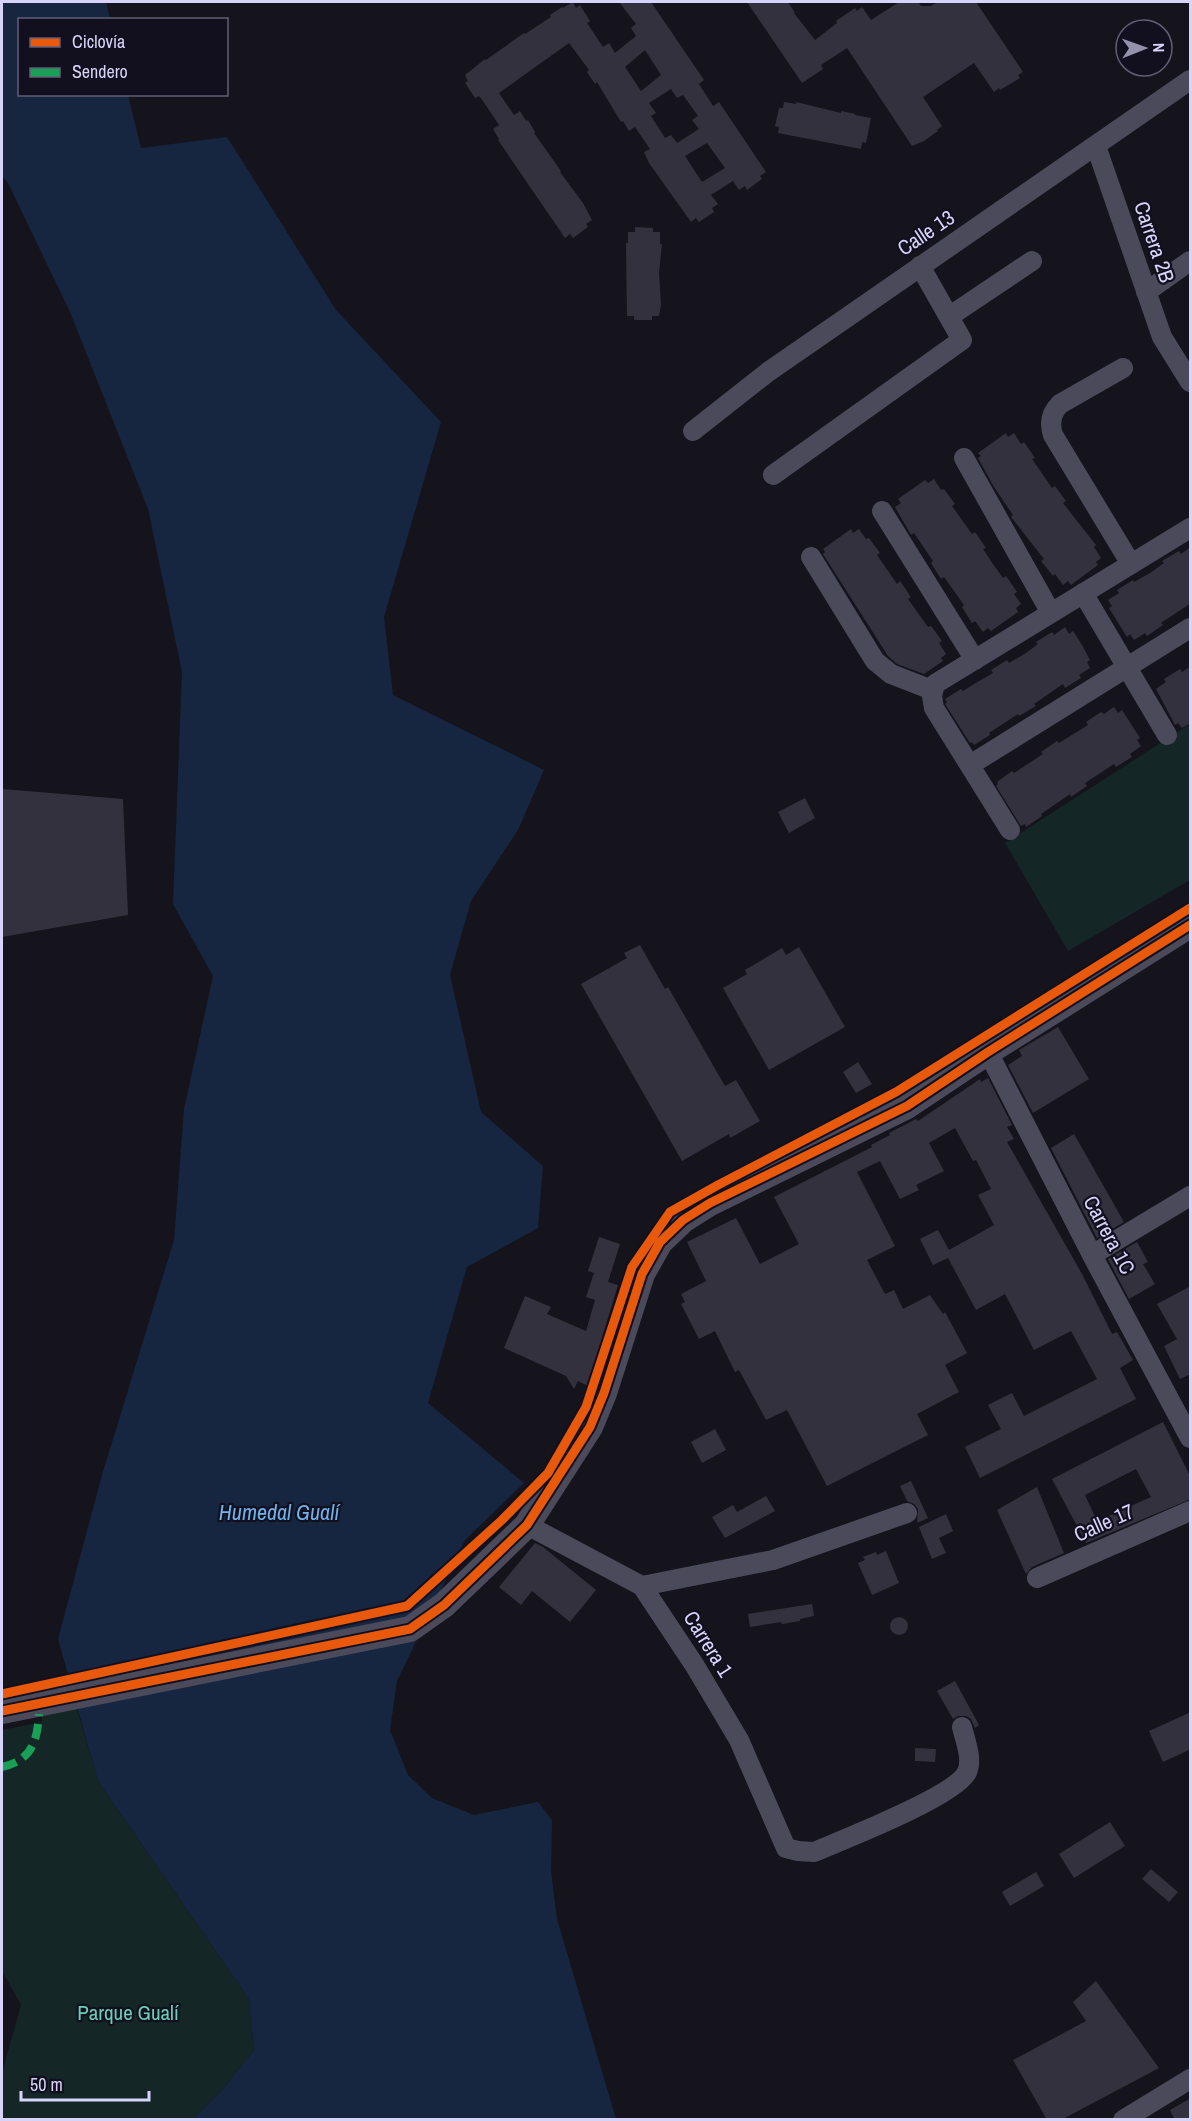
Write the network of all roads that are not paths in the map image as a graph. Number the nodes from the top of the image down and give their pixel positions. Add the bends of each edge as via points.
1 (1191, 80) edge
2 (1096, 146) junction
3 (1032, 261) dead end
4 (1191, 261) edge
5 (920, 266) junction
6 (1146, 292) junction
7 (950, 316) junction
8 (1123, 368) dead end
9 (1191, 382) edge
10 (693, 431) dead end
11 (964, 458) dead end
12 (773, 475) dead end
13 (882, 511) dead end
14 (1191, 528) edge
15 (811, 557) dead end
16 (1131, 564) junction
17 (1083, 594) junction
18 (1051, 613) junction
19 (1191, 628) edge
20 (975, 660) junction
21 (1127, 668) junction
22 (932, 690) junction
23 (1167, 735) dead end
24 (970, 765) junction
25 (1010, 830) dead end
26 (1191, 925) edge
27 (988, 1052) junction
28 (1191, 1196) edge
29 (1092, 1255) junction
30 (1191, 1438) edge
31 (1191, 1511) edge
32 (907, 1512) dead end
33 (527, 1525) junction
34 (1037, 1578) dead end
35 (642, 1586) junction
36 (6, 1710) edge
37 (962, 1727) dead end
38 (1191, 2079) edge
39 (1124, 2120) edge

1 - 2 street, Calle 13
2 - 5 street, Calle 13
2 - 6 street, Carrera 2B
3 - 7 street
4 - 6 street
5 - 7 street
5 - 10 street, Calle 13 via 768,372
6 - 9 street, Carrera 2B via 1162,337
7 - 12 street via 962,339
8 - 16 street via 1060,404 1050,424
11 - 18 street
13 - 20 street
14 - 16 street
15 - 22 street via 875,661 891,674
16 - 17 street
17 - 18 street
17 - 21 street
18 - 20 street
19 - 21 street
20 - 22 street via 935,684
21 - 23 street
21 - 24 street
22 - 24 street via 934,708
24 - 25 street
26 - 27 street
27 - 29 street, Carrera 1C
27 - 33 street via 907,1106 710,1203 683,1220 660,1242 642,1274 590,1427
28 - 29 street
29 - 30 street, Carrera 1C
31 - 34 street, Calle 17
32 - 35 street via 773,1560
33 - 35 street, Carrera 1
33 - 36 street via 444,1605 410,1629
35 - 37 street, Carrera 1 via 696,1666 739,1740 786,1848 814,1852 925,1803 948,1788 968,1770 970,1760
38 - 39 street

